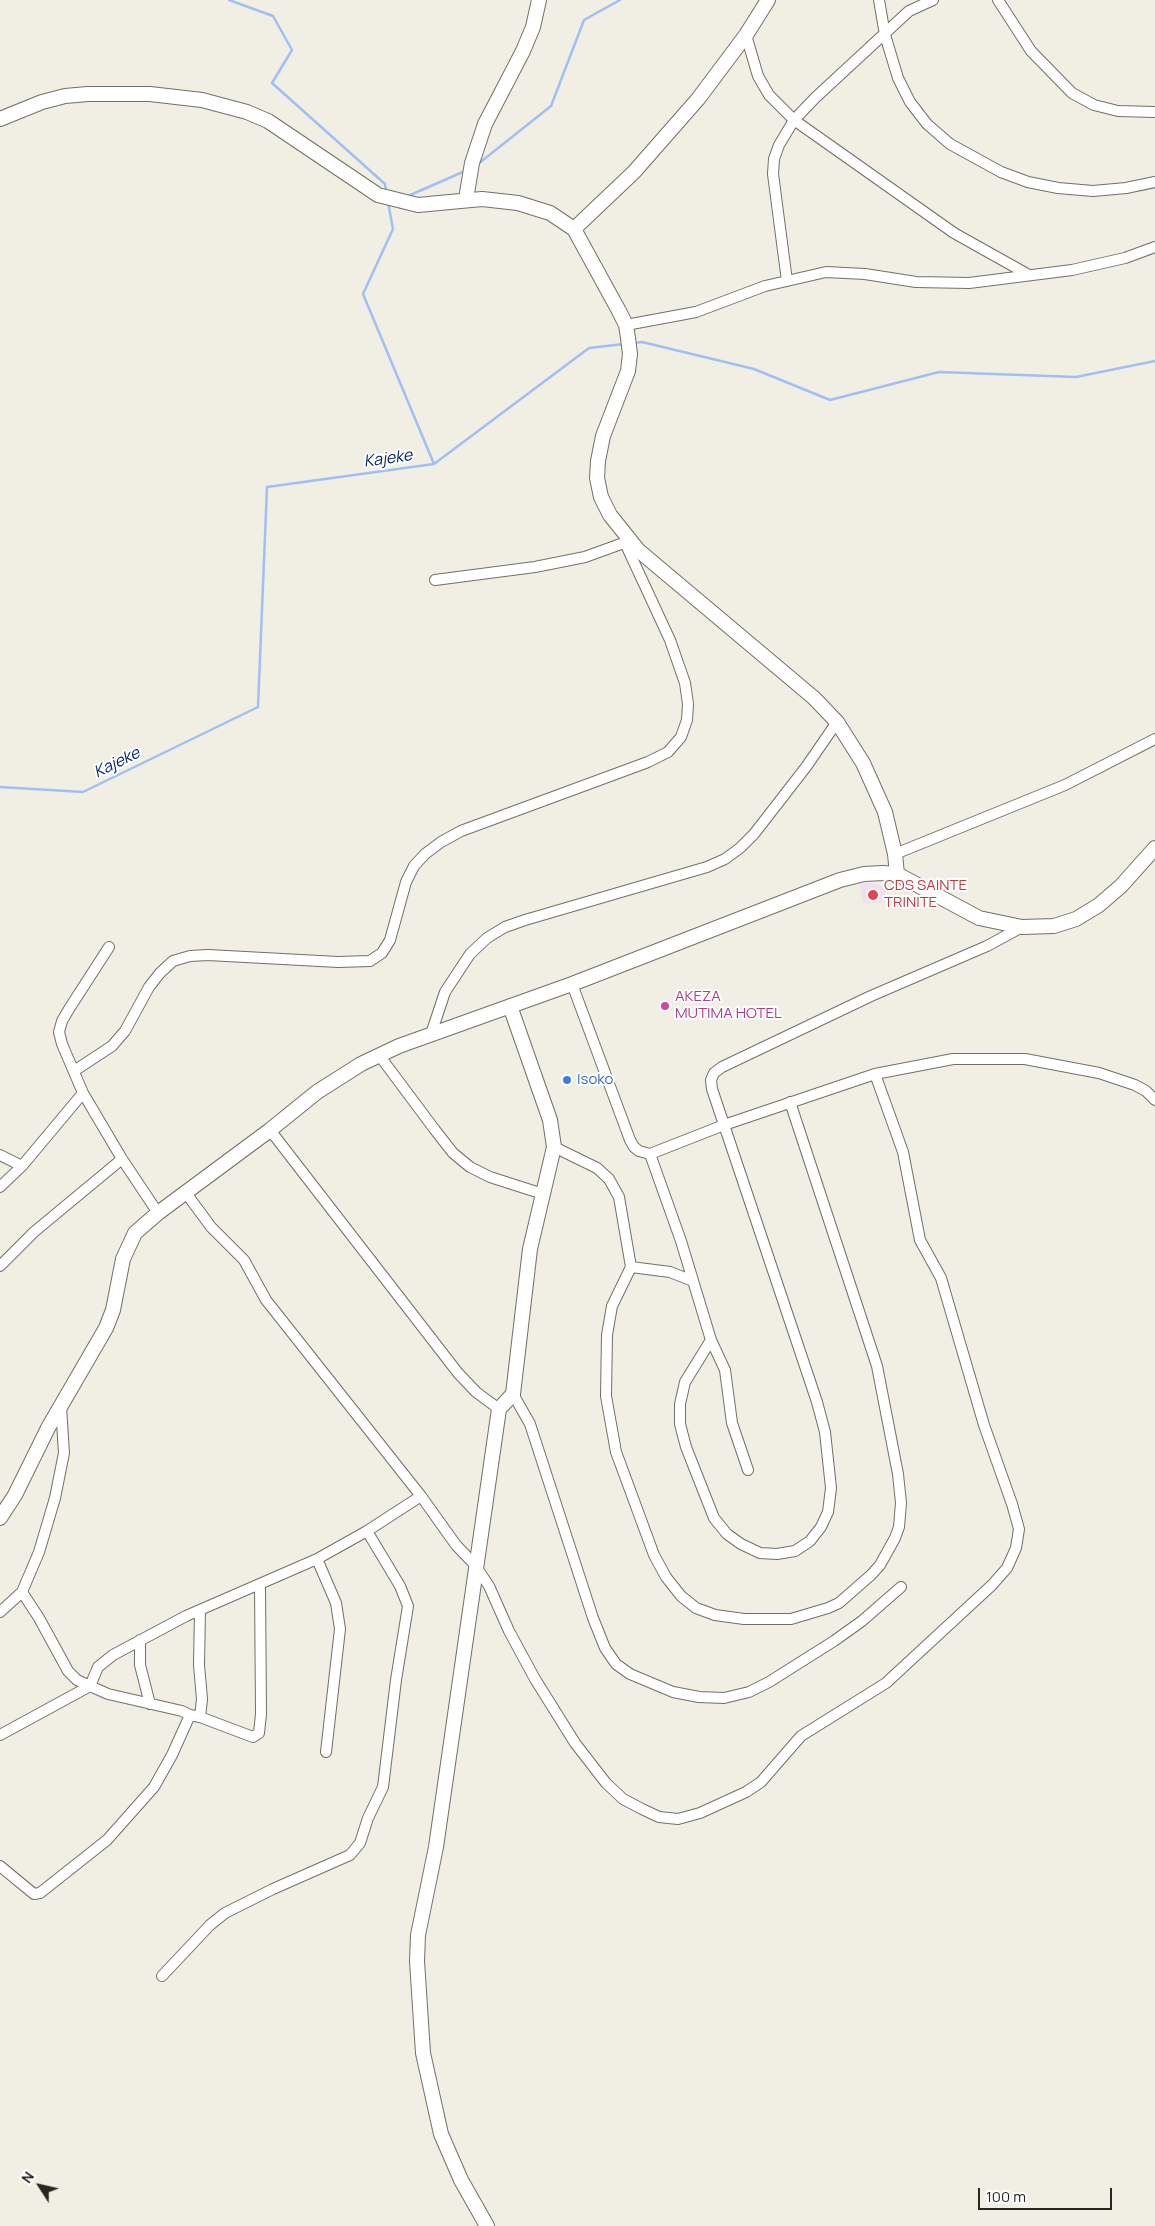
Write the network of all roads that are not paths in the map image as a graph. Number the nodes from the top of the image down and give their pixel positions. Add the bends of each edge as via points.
1 (539, 0) edge
2 (768, 0) edge
3 (879, 0) edge
4 (933, 0) edge
5 (998, 0) edge
6 (746, 35) junction
7 (885, 35) junction
8 (1155, 112) edge
9 (0, 119) edge
10 (794, 120) junction
11 (1155, 182) edge
12 (466, 199) junction
13 (574, 229) junction
14 (1155, 247) edge
15 (1029, 275) junction
16 (787, 281) junction
17 (626, 325) junction
18 (627, 542) junction
19 (435, 580) dead end
20 (837, 722) junction
21 (1155, 739) edge
22 (1155, 848) edge
23 (896, 854) junction
24 (896, 874) junction
25 (1022, 927) junction
26 (110, 947) dead end
27 (572, 984) junction
28 (510, 1006) junction
29 (431, 1034) junction
30 (379, 1055) junction
31 (74, 1071) junction
32 (875, 1074) junction
33 (83, 1093) junction
34 (1155, 1100) edge
35 (790, 1102) junction
36 (724, 1124) junction
37 (270, 1130) junction
38 (554, 1147) junction
39 (0, 1154) edge
40 (650, 1154) junction
41 (122, 1159) junction
42 (22, 1166) junction
43 (0, 1187) edge
44 (186, 1193) junction
45 (544, 1194) junction
46 (158, 1213) junction
47 (0, 1266) edge
48 (631, 1267) junction
49 (693, 1281) junction
50 (711, 1340) junction
51 (513, 1394) junction
52 (61, 1407) junction
53 (499, 1410) junction
54 (748, 1470) dead end
55 (421, 1496) junction
56 (4, 1503) edge
57 (0, 1518) edge
58 (367, 1531) junction
59 (317, 1559) junction
60 (475, 1566) junction
61 (260, 1586) junction
62 (901, 1587) dead end
63 (22, 1592) junction
64 (200, 1610) junction
65 (0, 1612) edge
66 (140, 1640) junction
67 (90, 1686) junction
68 (150, 1704) junction
69 (195, 1716) junction
70 (0, 1735) edge
71 (326, 1752) dead end
72 (0, 1866) edge
73 (162, 1976) dead end
74 (487, 2226) edge

1 - 12 street via 533,27 485,124 472,163
2 - 6 street
3 - 7 street
4 - 7 street via 909,11
5 - 8 street via 1031,52 1072,93 1094,105 1118,111
6 - 10 street via 758,76 769,95
6 - 13 street via 656,148
7 - 10 street
7 - 11 street via 898,78 910,102 927,124 975,160 1019,179 1058,188 1093,191
9 - 12 street via 65,96 150,94 202,100 268,121 378,195 418,205
10 - 15 street via 954,233
10 - 16 street via 779,145 773,174
12 - 13 street via 499,200 534,207
13 - 17 street
14 - 15 street via 1081,268
15 - 16 street via 945,284 835,272
16 - 17 street via 696,312
17 - 18 street via 630,354 628,371 603,436 597,478 601,497
18 - 19 street via 585,557 535,567
18 - 20 street via 814,698
18 - 31 street via 685,683 687,720 681,738 668,752 460,831 441,842 414,866 406,882 390,940 382,953 370,961 208,955 174,961 149,987 125,1031 112,1046
20 - 23 street via 875,789
20 - 29 street via 754,834 724,859 707,867 524,920 487,938 470,954 454,977
21 - 23 street via 1065,785
22 - 25 street via 1098,906 1076,919 1054,926
23 - 24 street
24 - 25 street via 979,918
24 - 27 street via 864,874 840,880
25 - 36 street via 722,1067 711,1080
26 - 31 street via 62,1021 59,1032
27 - 28 street
27 - 40 street via 630,1140 639,1151
28 - 29 street
28 - 38 street via 550,1120
29 - 30 street
30 - 37 street via 317,1092
30 - 45 street via 447,1145 470,1167 490,1177
31 - 33 street
32 - 34 street via 953,1059 1025,1058 1100,1073 1135,1085
32 - 35 street
32 - 60 street via 903,1152 920,1240 941,1278 984,1425 1019,1529 1016,1548 1007,1568 886,1683 801,1736 761,1782 700,1814 678,1819 659,1817 642,1809 623,1799 606,1782 576,1743 535,1679 489,1586
33 - 41 street
33 - 42 street
35 - 36 street
35 - 48 street via 877,1366 898,1474 900,1514 896,1538 880,1565 839,1603 791,1619 744,1620 696,1608 666,1577 645,1533 616,1452 606,1396 610,1316
36 - 40 street
36 - 50 street via 825,1432 831,1488 828,1512 810,1541 796,1551 760,1553 727,1534 714,1518 680,1424 685,1382
37 - 44 street
37 - 53 street via 458,1373
38 - 45 street
38 - 48 street via 597,1168 609,1179 619,1197
39 - 42 street
40 - 49 street
41 - 46 street
41 - 47 street via 34,1232
42 - 43 street
44 - 46 street
44 - 55 street via 211,1227 244,1260 266,1300
45 - 51 street via 524,1284
46 - 52 street via 135,1233 128,1245 106,1328
48 - 49 street via 670,1272
49 - 50 street
50 - 54 street via 725,1370 732,1423
51 - 53 street
51 - 62 street via 530,1424 605,1648 616,1664 630,1674 674,1692 698,1697 724,1698 749,1692 862,1621
52 - 56 street
52 - 63 street via 64,1453 61,1476 39,1552
53 - 60 street
55 - 58 street
55 - 60 street
56 - 57 street
58 - 59 street
58 - 73 street via 400,1586 408,1606 383,1788 360,1843 350,1856 225,1913
59 - 61 street
59 - 71 street via 336,1603 340,1629
60 - 74 street via 436,1847 418,1935 417,1960 423,2053 441,2134 461,2180
61 - 64 street
61 - 69 street via 259,1733 253,1737
63 - 65 street
63 - 67 street via 68,1671
64 - 66 street
64 - 69 street via 202,1699
66 - 67 street via 101,1664
66 - 68 street via 140,1666
67 - 68 street
67 - 70 street
68 - 69 street
69 - 72 street via 154,1787 107,1840 85,1858 34,1894

